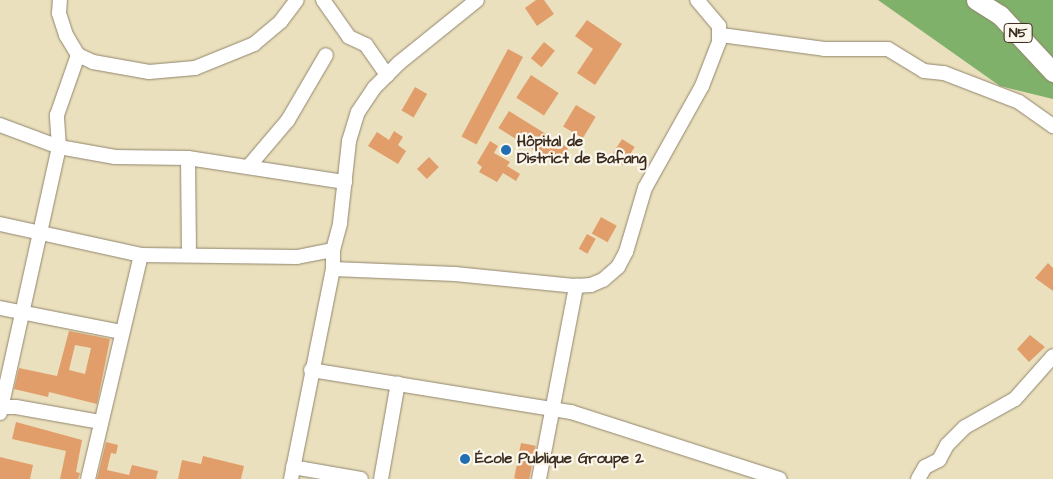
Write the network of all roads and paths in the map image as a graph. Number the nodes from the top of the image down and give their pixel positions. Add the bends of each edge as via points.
1 (60, 0) edge
2 (298, 0) edge
3 (323, 0) edge
4 (477, 0) edge
5 (697, 0) edge
6 (976, 0) edge
7 (721, 35) junction
8 (78, 55) junction
9 (326, 56) dead end
10 (1053, 72) edge
11 (387, 75) junction
12 (0, 125) edge
13 (1053, 126) edge
14 (58, 147) junction
15 (188, 158) junction
16 (249, 166) junction
17 (345, 182) junction
18 (0, 224) edge
19 (40, 232) junction
20 (333, 250) junction
21 (141, 255) junction
22 (189, 256) junction
23 (333, 269) junction
24 (576, 286) junction
25 (0, 308) edge
26 (23, 313) junction
27 (121, 332) junction
28 (1053, 356) edge
29 (312, 370) junction
30 (398, 383) junction
31 (1, 404) edge
32 (555, 410) junction
33 (100, 422) junction
34 (292, 473) edge
35 (88, 479) edge
36 (361, 479) edge
37 (380, 479) edge
38 (539, 479) edge
39 (780, 479) edge
40 (918, 479) edge

1 - 8 street via 66,35
2 - 8 street via 282,21 254,44 196,68 149,72 94,62
3 - 11 street via 349,37 366,45
4 - 11 street
5 - 7 street via 714,18
6 - 10 highway, N5 via 1000,15
7 - 13 street via 824,49 888,49 924,71 944,73 1019,102
7 - 24 street via 702,86 645,188 618,268 603,280
8 - 14 street via 56,116
9 - 16 street via 288,120
11 - 17 street via 358,112 349,141
12 - 14 street
14 - 15 street via 115,157
14 - 19 street
15 - 16 street
15 - 22 street
16 - 17 street
17 - 20 street
18 - 19 street
19 - 21 street
19 - 26 street
20 - 22 street via 297,257
20 - 23 street
21 - 22 street
21 - 27 street
23 - 24 street via 455,274
23 - 29 street
24 - 32 street
25 - 26 street
26 - 27 street
26 - 31 street
27 - 33 street
28 - 40 street via 1015,399 965,427 947,445 939,460 924,467
29 - 30 street
29 - 34 street
30 - 32 street
30 - 37 street
31 - 33 street
32 - 38 street
32 - 39 street via 610,423
33 - 35 street
34 - 36 street

